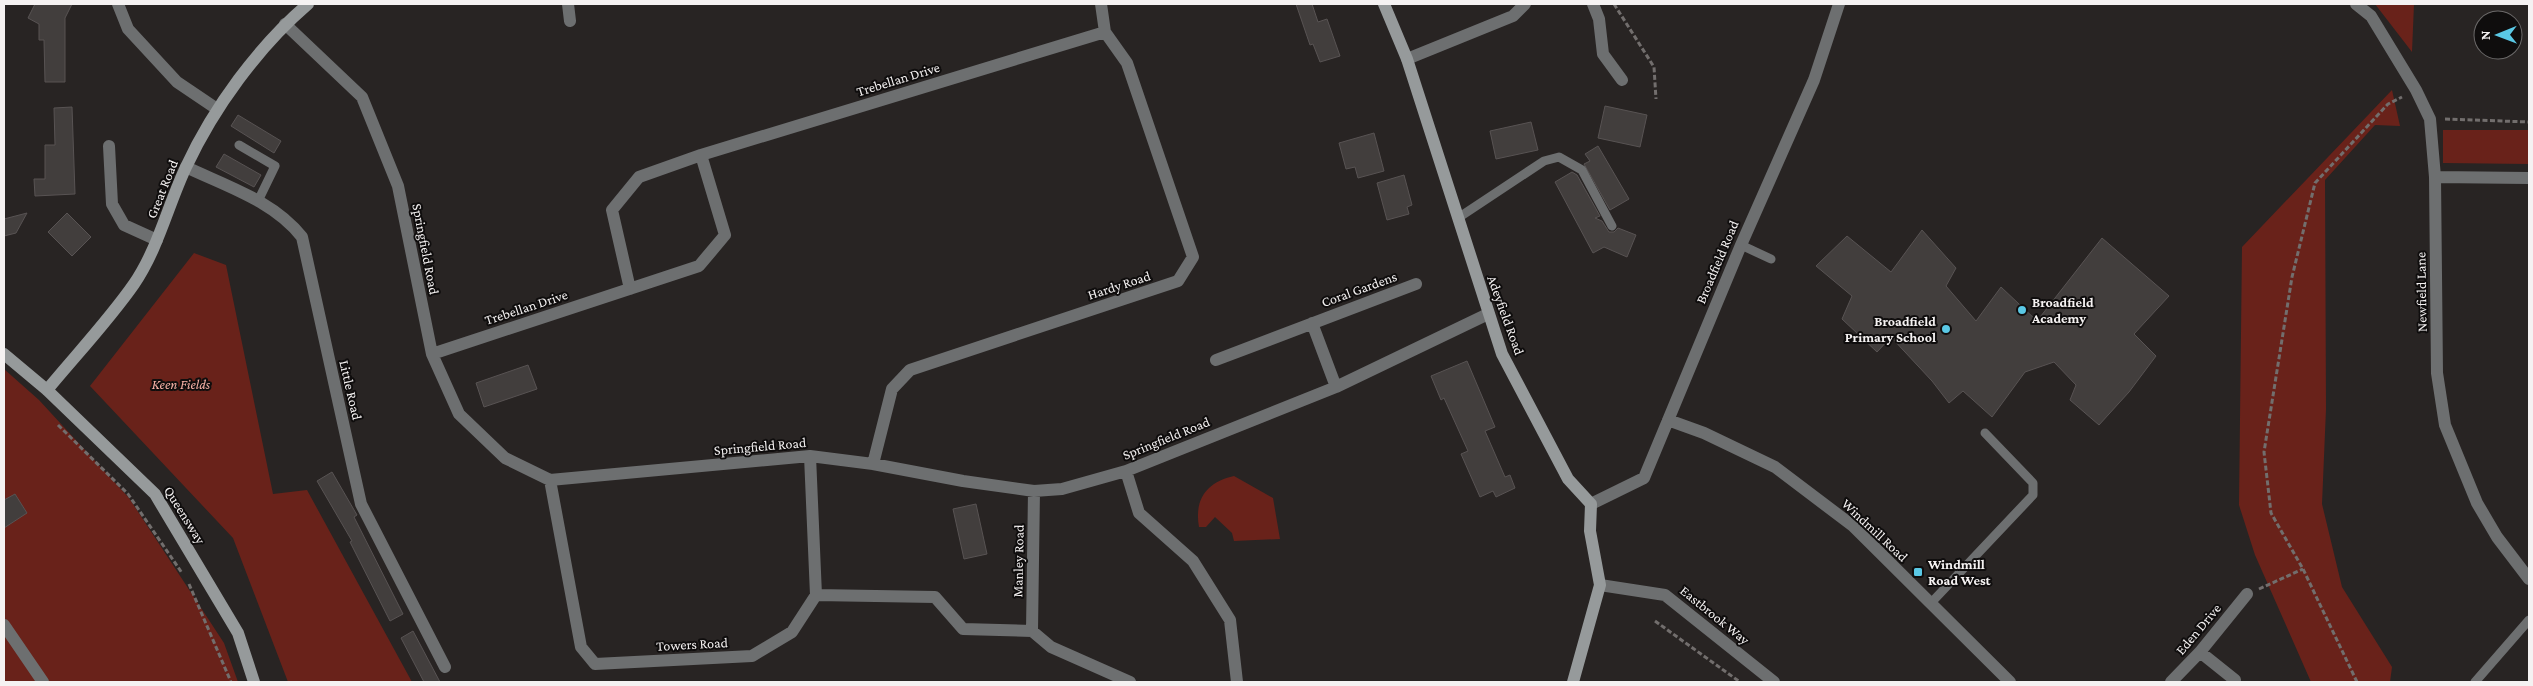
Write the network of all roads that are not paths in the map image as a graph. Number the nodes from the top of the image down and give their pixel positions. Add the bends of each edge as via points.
1 (118, 4) edge
2 (308, 4) edge
3 (568, 4) edge
4 (1100, 4) edge
5 (1384, 4) edge
6 (1525, 4) edge
7 (1592, 4) edge
8 (1839, 4) edge
9 (2356, 4) edge
10 (570, 21) dead end
11 (285, 24) junction
12 (1105, 32) junction
13 (1408, 59) junction
14 (1622, 80) dead end
15 (217, 109) junction
16 (238, 144) dead end
17 (109, 146) dead end
18 (701, 155) junction
19 (186, 167) junction
20 (2435, 177) junction
21 (2529, 178) edge
22 (258, 201) junction
23 (1458, 218) junction
24 (1612, 226) dead end
25 (157, 240) junction
26 (1740, 245) junction
27 (1771, 259) dead end
28 (1416, 284) dead end
29 (630, 288) junction
30 (1488, 314) junction
31 (1312, 323) junction
32 (4, 354) edge
33 (432, 354) junction
34 (1216, 360) dead end
35 (1336, 387) junction
36 (47, 390) junction
37 (1668, 420) junction
38 (1985, 433) dead end
39 (810, 456) junction
40 (874, 464) junction
41 (1126, 470) junction
42 (550, 480) junction
43 (1034, 491) junction
44 (1591, 504) junction
45 (2529, 579) edge
46 (1600, 585) junction
47 (2247, 594) road end
48 (816, 595) junction
49 (1930, 604) junction
50 (2529, 620) edge
51 (4, 625) edge
52 (1032, 631) junction
53 (2200, 652) junction
54 (445, 667) dead end
55 (2235, 680) dead end
56 (43, 682) edge
57 (254, 682) edge
58 (1130, 682) edge
59 (1238, 682) edge
60 (1573, 682) edge
61 (1774, 682) edge
62 (2010, 682) edge
63 (2171, 682) edge
64 (2475, 682) edge

1 - 15 street via 128,29 177,82
2 - 11 street, Great Road
3 - 10 street
4 - 12 street
5 - 13 street, Adeyfield Road
6 - 13 street via 1513,16
7 - 14 street via 1599,19 1602,54
8 - 26 street, Broadfield Road via 1814,80
9 - 20 street, Newfield Lane via 2372,16 2430,119
11 - 15 street, Great Road
11 - 33 street, Springfield Road via 362,97 398,186
12 - 18 street, Trebellan Drive
12 - 40 street, Hardy Road via 1127,63 1193,257 1178,281 910,370 892,389
13 - 23 street, Adeyfield Road
15 - 19 street, Great Road
16 - 22 lane via 275,166
17 - 25 street via 112,204 124,225
18 - 29 street, Trebellan Drive via 639,177 612,210
18 - 29 street, Trebellan Drive via 725,236 699,266
19 - 22 street, Little Road
19 - 25 street, Great Road
20 - 21 street
20 - 45 street, Newfield Lane via 2437,373 2445,424 2477,503
22 - 54 street, Little Road via 290,222 302,237 361,504
23 - 24 lane via 1544,161 1559,157 1582,170
23 - 30 street, Adeyfield Road
25 - 36 street, Great Road via 134,284
26 - 27 lane
26 - 37 street, Broadfield Road
28 - 31 street, Coral Gardens
29 - 33 street, Trebellan Drive
30 - 35 street, Springfield Road
30 - 44 street, Adeyfield Road via 1502,354 1568,479
31 - 34 street, Coral Gardens
31 - 35 street, Coral Gardens
32 - 36 street, Queensway
33 - 42 street, Springfield Road via 459,414 505,458
35 - 41 street, Springfield Road
36 - 57 street, Queensway via 155,494 238,633
37 - 44 street, Broadfield Road via 1644,478
37 - 49 street, Windmill Road via 1704,433 1775,467 1853,526
38 - 49 lane via 2033,483 2035,489 2033,495
39 - 40 street, Springfield Road
39 - 42 street, Springfield Road
39 - 48 street
40 - 43 street, Springfield Road
41 - 43 street, Springfield Road via 1062,489
41 - 59 street via 1139,513 1193,561 1230,620
42 - 48 street, Towers Road via 581,647 595,664 752,656 792,632
43 - 52 street, Manley Road
44 - 46 street via 1590,531
46 - 60 street
46 - 61 street, Eastbrook Way via 1665,595
47 - 53 street, Eden Drive
48 - 52 street via 935,597 963,629
49 - 62 street, Windmill Road
50 - 64 lane
51 - 56 street
52 - 58 street via 1052,647
53 - 55 street
53 - 63 street, Eden Drive

